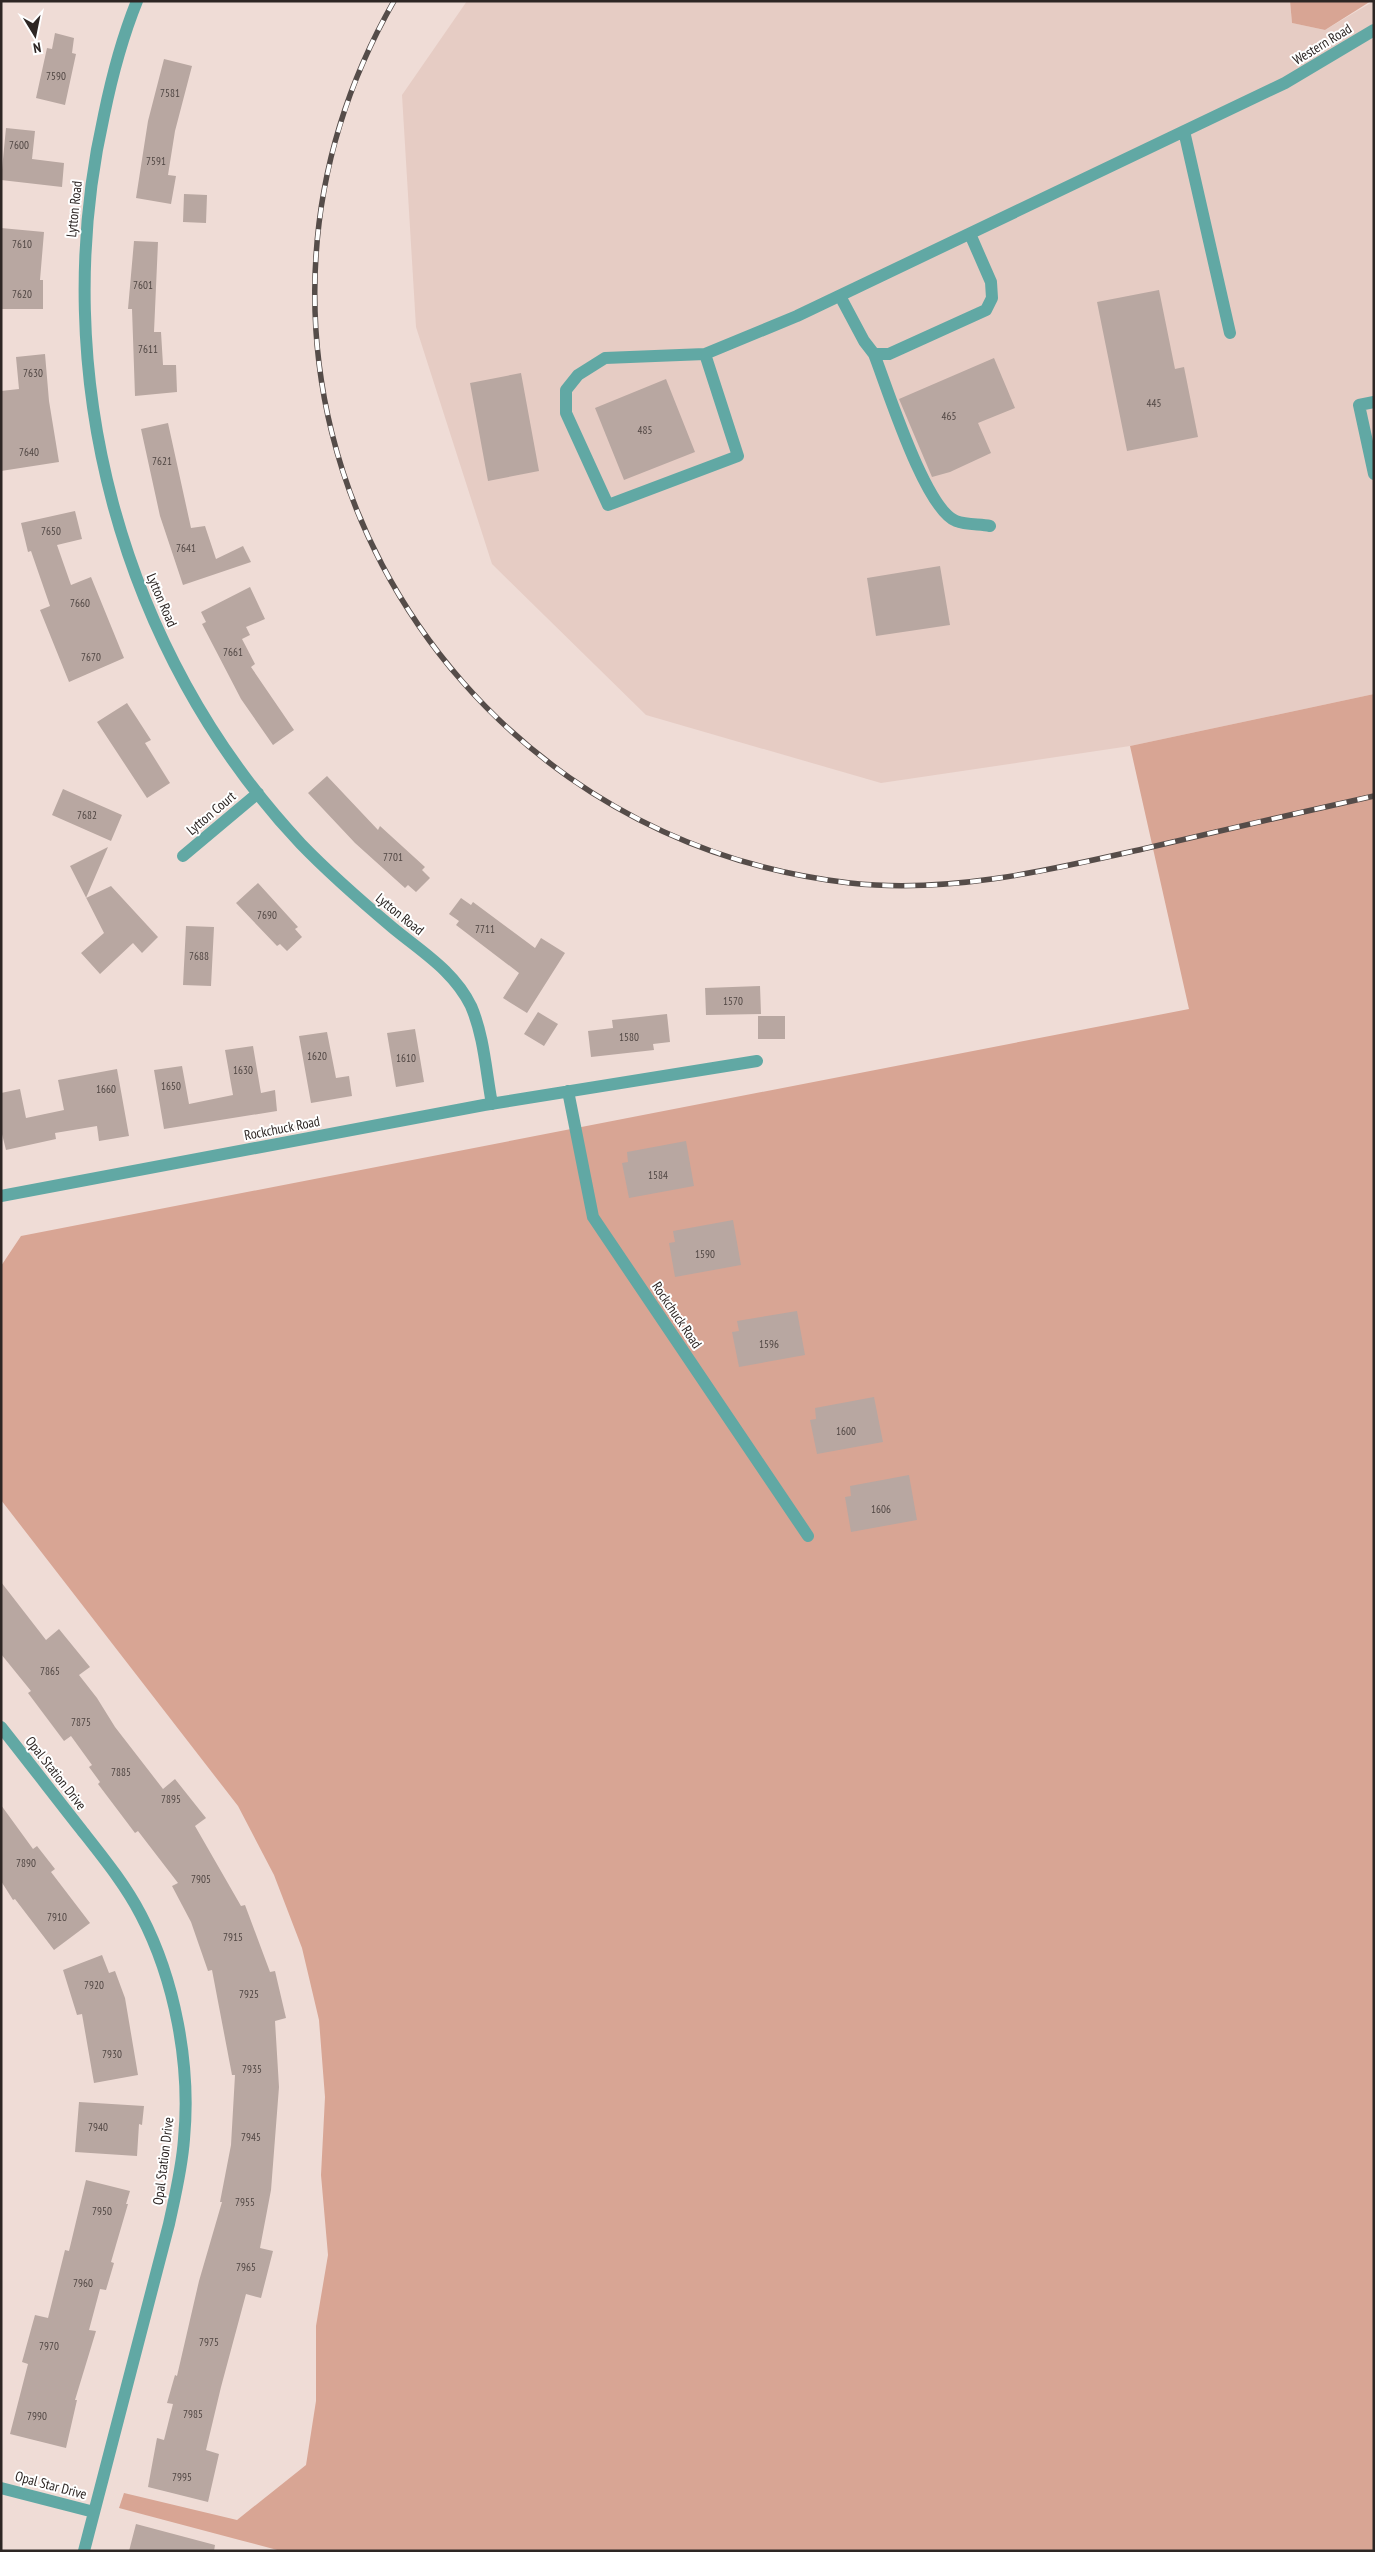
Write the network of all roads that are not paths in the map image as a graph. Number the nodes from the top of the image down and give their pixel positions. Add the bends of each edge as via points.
1 (137, 1) edge
2 (1374, 30) edge
3 (1184, 131) junction
4 (970, 234) junction
5 (840, 296) junction
6 (1230, 333) dead end
7 (705, 354) junction
8 (874, 354) junction
9 (1374, 402) edge
10 (1374, 474) edge
11 (990, 526) dead end
12 (258, 793) junction
13 (183, 856) dead end
14 (757, 1061) dead end
15 (568, 1091) junction
16 (492, 1104) junction
17 (1, 1196) edge
18 (808, 1536) dead end
19 (1, 1727) edge
20 (1, 2488) edge
21 (94, 2512) junction
22 (84, 2551) edge

1 - 12 street, Lytton Road via 111,81 97,144 88,209 84,277 85,347 93,417 109,493 127,554 150,614 220,742
2 - 3 street, Western Road via 1285,83
3 - 4 street, Western Road
3 - 6 street
4 - 5 street, Western Road
4 - 8 street via 991,282 992,298 986,310 889,354
5 - 7 street, Western Road
5 - 8 street
7 - 7 street via 738,456 608,504 566,413 566,390 578,375 605,358
8 - 11 street via 932,497 955,521
9 - 10 street via 1360,405
12 - 13 street, Lytton Court
12 - 16 street, Lytton Road via 300,843 352,894 444,967 461,988 479,1033
14 - 15 street, Rockchuck Road
15 - 16 street, Rockchuck Road
15 - 18 street, Rockchuck Road via 593,1217
16 - 17 street, Rockchuck Road
19 - 21 street, Opal Station Drive via 120,1880 141,1915 157,1951 180,2037 185,2087 179,2178
20 - 21 street, Opal Star Drive
21 - 22 street, Opal Station Drive

